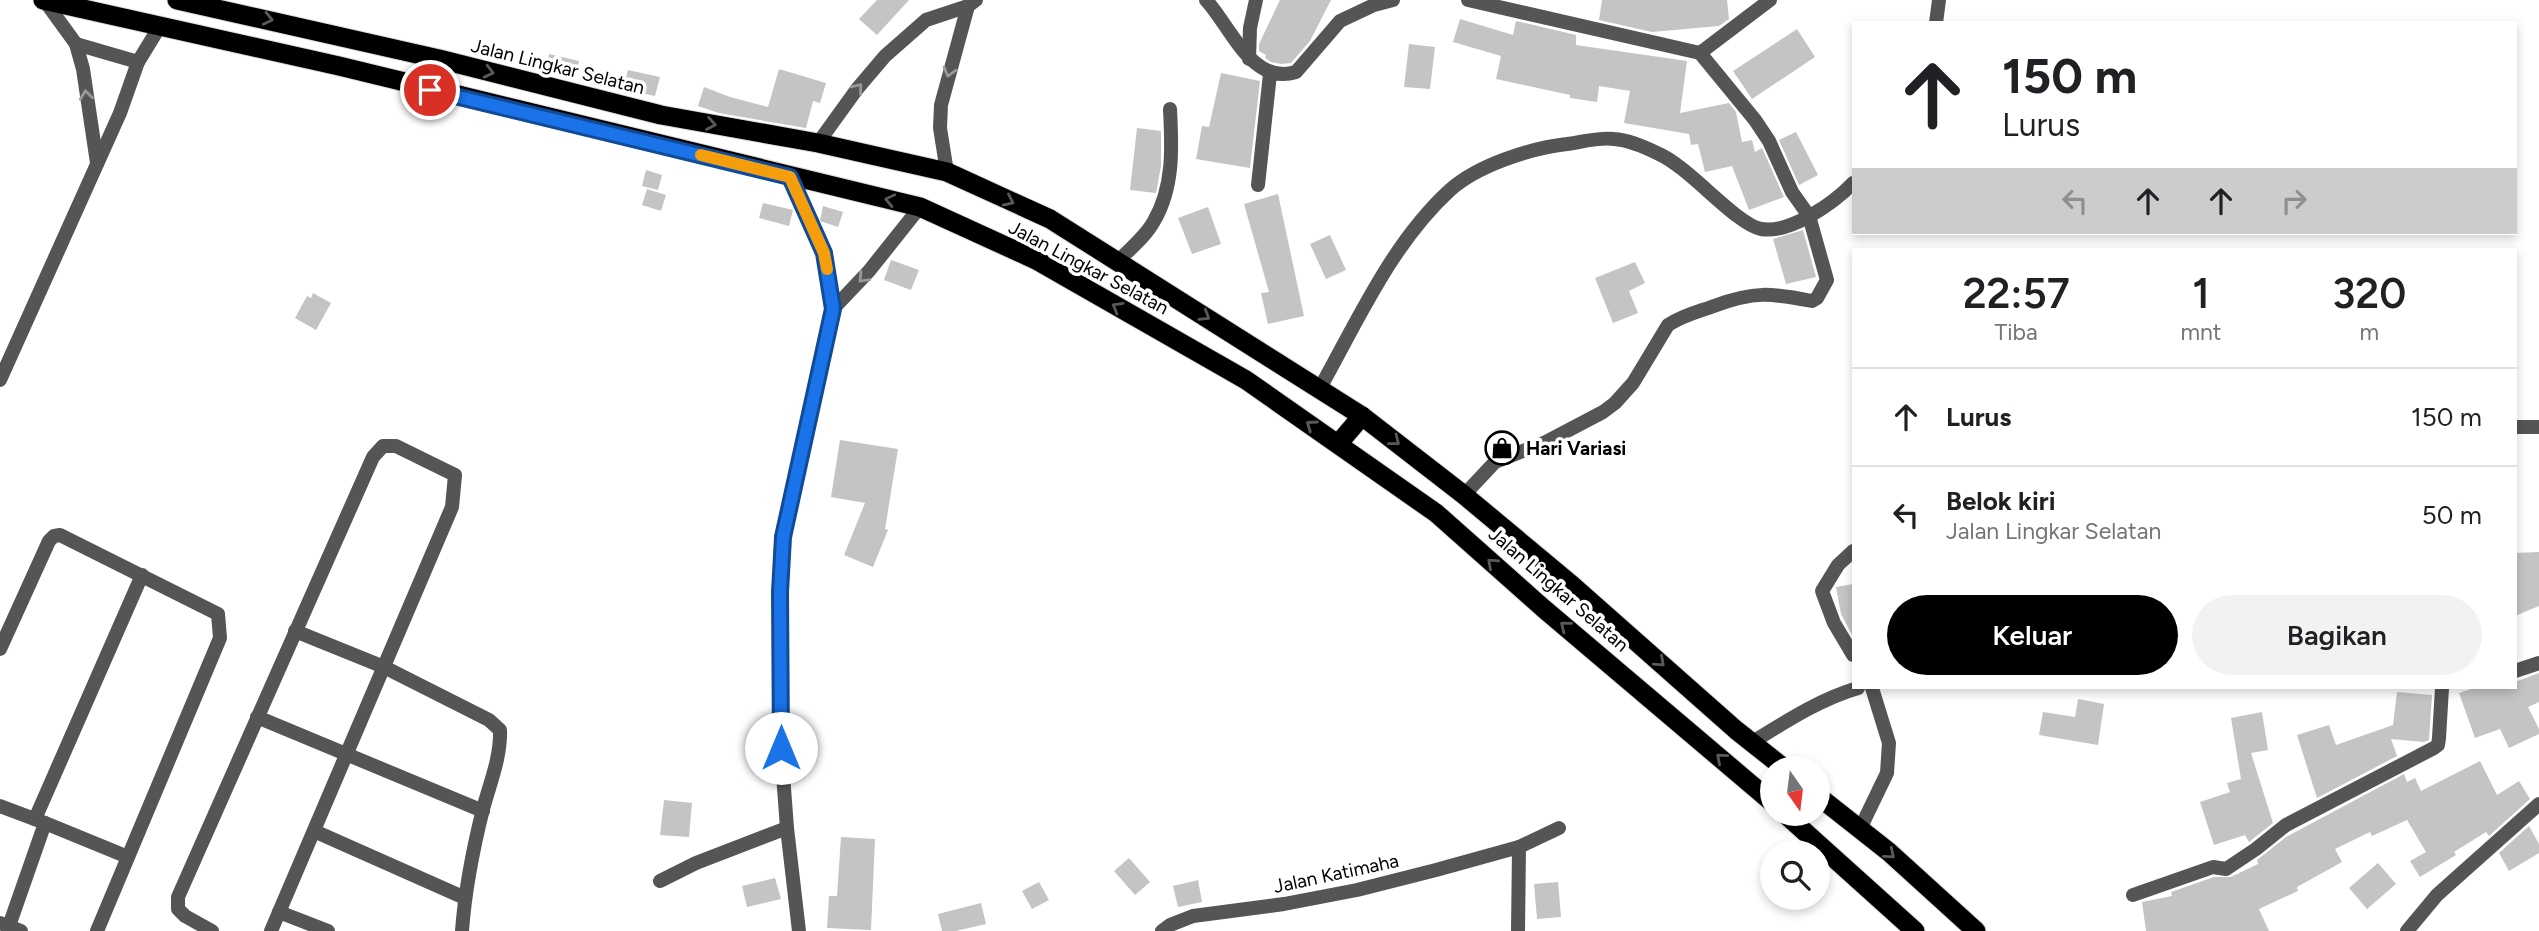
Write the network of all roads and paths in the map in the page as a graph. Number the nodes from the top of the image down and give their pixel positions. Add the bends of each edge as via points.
1 (43, 0) edge
2 (177, 0) edge
3 (1206, 0) edge
4 (1256, 0) edge
5 (1393, 0) edge
6 (1468, 0) edge
7 (1770, 0) edge
8 (1939, 0) edge
9 (972, 3) edge
10 (1936, 21) edge
11 (160, 26) junction
12 (76, 44) junction
13 (1700, 53) junction
14 (418, 54) junction
15 (1249, 59) junction
16 (138, 62) junction
17 (1270, 74) junction
18 (408, 84) junction
19 (1170, 110) dead end
20 (818, 143) junction
21 (97, 163) junction
22 (947, 172) junction
23 (790, 177) junction
24 (1852, 184) edge
25 (1258, 185) dead end
26 (920, 207) junction
27 (1809, 216) junction
28 (1118, 261) junction
29 (833, 309) junction
30 (0, 380) edge
31 (1320, 388) junction
32 (1362, 416) junction
33 (2539, 426) edge
34 (2517, 427) edge
35 (1338, 444) junction
36 (1464, 495) junction
37 (1852, 552) edge
38 (142, 575) junction
39 (295, 631) junction
40 (0, 649) edge
41 (1852, 653) edge
42 (2539, 663) edge
43 (384, 667) junction
44 (2517, 670) edge
45 (1854, 689) edge
46 (1872, 689) edge
47 (2442, 689) edge
48 (257, 718) junction
49 (1751, 743) junction
50 (347, 753) junction
51 (1768, 756) edge
52 (1760, 792) edge
53 (2539, 804) edge
54 (1830, 805) edge
55 (0, 806) edge
56 (483, 811) junction
57 (40, 821) junction
58 (1798, 826) edge
59 (787, 828) junction
60 (1559, 828) dead end
61 (1860, 829) junction
62 (314, 831) junction
63 (1519, 847) junction
64 (128, 857) junction
65 (660, 881) dead end
66 (2133, 895) dead end
67 (465, 898) junction
68 (279, 912) junction
69 (10, 927) edge
70 (97, 931) edge
71 (212, 931) edge
72 (271, 931) edge
73 (328, 931) edge
74 (462, 931) edge
75 (799, 931) edge
76 (1162, 931) edge
77 (1518, 931) edge
78 (1915, 931) edge
79 (1976, 931) edge
80 (2407, 931) edge

1 - 11 highway, Jalan Lingkar Selatan
1 - 12 street
2 -> 14 highway, Jalan Lingkar Selatan
3 - 15 street
4 - 15 street
5 - 17 street via 1340,21 1296,72
6 - 13 street
7 - 13 street
8 - 10 street
20 -> 9 street via 895,47 926,20
9 -> 22 street via 941,105
11 - 16 street
11 - 18 highway, Jalan Lingkar Selatan
12 - 16 street
21 -> 12 street
13 - 27 street via 1755,120
14 - 18 highway
14 -> 20 highway, Jalan Lingkar Selatan via 661,115
15 - 17 street
16 - 21 street
17 - 25 street
18 - 23 highway, Jalan Lingkar Selatan
19 - 28 street via 1172,158 1164,197 1154,222
20 - 22 highway, Jalan Lingkar Selatan
21 - 30 street
22 -> 28 highway, Jalan Lingkar Selatan via 1050,219
26 -> 23 highway, Jalan Lingkar Selatan
23 - 29 street via 824,253
24 - 27 street
26 -> 29 street
35 -> 26 highway, Jalan Lingkar Selatan via 1246,380 1036,260
27 - 31 street via 1784,227 1761,229 1662,155 1614,139 1548,146 1492,164 1452,188 1418,225 1384,274
27 - 36 street via 1827,280 1817,298 1743,295 1687,313 1668,325 1633,383 1615,403 1546,442 1495,462
28 -> 31 highway, Jalan Lingkar Selatan
29 - 59 street via 783,537 781,748
31 - 32 highway, Jalan Lingkar Selatan
32 - 35 highway
32 -> 36 highway, Jalan Lingkar Selatan
33 - 34 street
52 -> 35 highway, Jalan Lingkar Selatan via 1436,513
36 -> 49 highway, Jalan Lingkar Selatan
37 - 41 street via 1822,591
38 - 40 street via 69,538 54,536
38 - 57 street
38 - 64 street via 218,614 220,638
39 - 43 street
39 - 43 street via 373,457 383,446 396,446 455,475 455,489 452,507
39 - 48 street
42 - 44 street
43 - 50 street
43 - 56 street via 489,720 500,730
45 - 49 street via 1793,717
46 - 61 street via 1889,743 1887,773
47 - 66 street via 2439,738 2434,748 2286,825 2226,869 2213,867
48 - 50 street
48 - 71 street via 178,897 178,909
49 - 51 highway, Jalan Lingkar Selatan
50 - 56 street
50 - 62 street
53 - 80 street via 2437,895
54 - 61 highway
55 - 57 street
56 - 67 street
57 - 64 street
57 - 69 street
58 - 78 highway
59 - 65 street
59 - 75 street
60 - 63 street, Jalan Katimaha
61 -> 79 highway
62 - 67 street
62 - 68 street
63 - 76 street, Jalan Katimaha via 1357,890 1193,916
63 - 77 street
64 - 70 street
67 - 74 street
68 - 72 street
68 - 73 street

